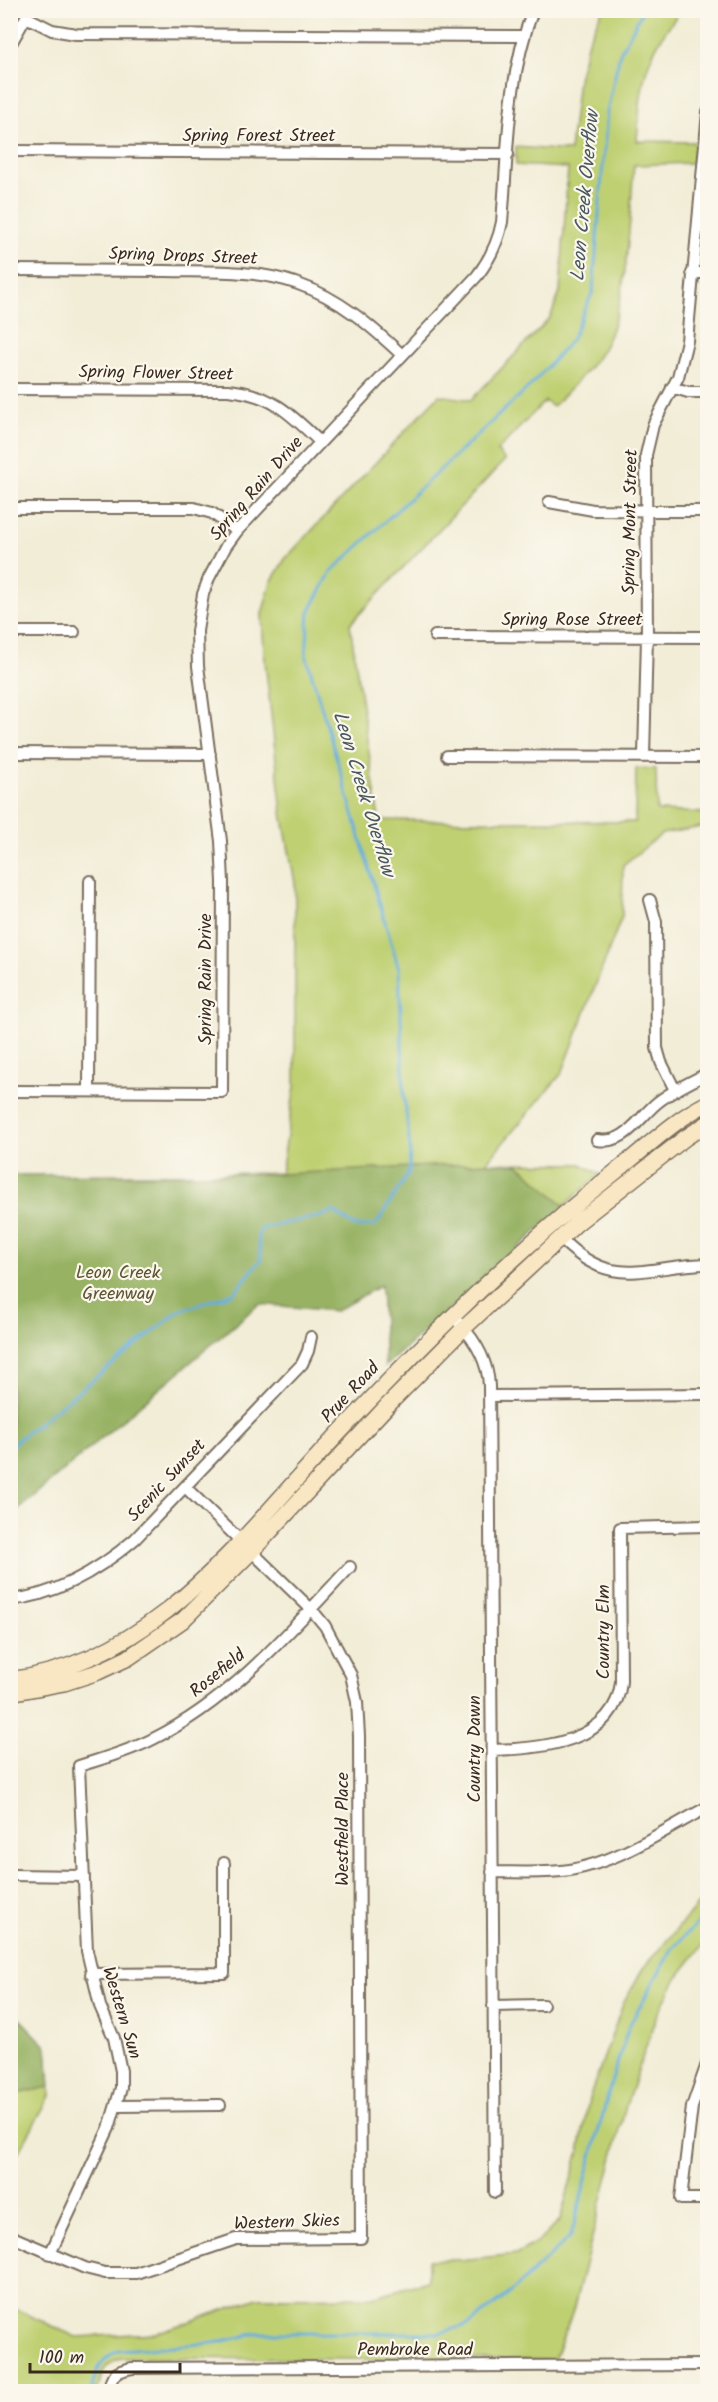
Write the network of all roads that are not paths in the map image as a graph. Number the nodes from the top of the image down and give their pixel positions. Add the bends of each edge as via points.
1 (533, 10) edge
2 (523, 36) junction
3 (10, 45) edge
4 (708, 112) edge
5 (10, 151) edge
6 (706, 153) edge
7 (508, 154) junction
8 (10, 270) edge
9 (692, 273) junction
10 (708, 273) edge
11 (402, 356) junction
12 (672, 387) junction
13 (10, 390) edge
14 (708, 392) edge
15 (320, 442) junction
16 (549, 502) dead end
17 (10, 508) edge
18 (645, 511) junction
19 (708, 511) edge
20 (237, 531) junction
21 (10, 632) edge
22 (74, 632) dead end
23 (435, 636) dead end
24 (647, 637) junction
25 (708, 637) edge
26 (10, 753) edge
27 (210, 754) junction
28 (447, 756) dead end
29 (644, 756) junction
30 (708, 757) edge
31 (90, 881) dead end
32 (650, 900) dead end
33 (708, 1073) edge
34 (675, 1090) junction
35 (10, 1091) edge
36 (89, 1091) junction
37 (708, 1103) edge
38 (708, 1123) edge
39 (597, 1140) dead end
40 (561, 1239) junction
41 (708, 1264) edge
42 (452, 1317) junction
43 (464, 1328) junction
44 (310, 1337) dead end
45 (708, 1394) edge
46 (489, 1396) junction
47 (185, 1487) junction
48 (708, 1526) edge
49 (239, 1541) junction
50 (251, 1552) junction
51 (350, 1567) dead end
52 (10, 1600) edge
53 (311, 1609) junction
54 (10, 1680) edge
55 (10, 1693) edge
56 (492, 1750) junction
57 (79, 1766) joint
58 (708, 1807) edge
59 (224, 1863) dead end
60 (492, 1872) junction
61 (10, 1875) edge
62 (84, 1876) junction
63 (91, 1974) junction
64 (493, 2006) junction
65 (543, 2006) dead end
66 (708, 2061) edge
67 (220, 2105) dead end
68 (117, 2106) junction
69 (495, 2192) dead end
70 (708, 2199) edge
71 (10, 2236) edge
72 (362, 2238) joint
73 (50, 2254) junction
74 (708, 2365) edge
75 (109, 2391) edge

1 - 2 street, Spring Rain Drive
2 - 3 street via 76,34 52,30 26,17
2 - 7 street, Spring Rain Drive via 513,87
4 - 6 street, Spring Mont Street
5 - 7 street, Spring Forest Street
6 - 9 street, Spring Mont Street
7 - 11 street, Spring Rain Drive via 500,234 489,261
8 - 11 street, Spring Drops Street via 228,272 275,277 336,302 360,317
9 - 10 street
9 - 12 street, Spring Mont Street via 683,364
11 - 15 street, Spring Rain Drive
12 - 14 street
12 - 18 street, Spring Mont Street via 650,433
13 - 15 street, Spring Flower Street via 247,392 274,402
15 - 20 street, Spring Rain Drive
16 - 18 street via 593,510
17 - 20 street via 194,508 212,513
18 - 19 street
18 - 24 street, Spring Mont Street
20 - 27 street, Spring Rain Drive via 209,578 197,631
21 - 22 street
23 - 24 street, Spring Rose Street
24 - 25 street, Spring Rose Street
24 - 29 street, Spring Mont Street
26 - 27 street
27 - 36 street, Spring Rain Drive via 223,882 222,1092
28 - 29 street
29 - 30 street
31 - 36 street
32 - 34 street via 656,922 657,1048
33 - 34 street
34 - 39 street via 623,1136
35 - 36 street
37 - 42 main road, Prue Road via 675,1124 566,1211
38 - 40 main road, Prue Road
40 - 41 street via 597,1267 621,1272
40 - 43 main road, Prue Road
42 - 43 street, Country Dawn
42 - 49 main road, Prue Road
43 - 46 street, Country Dawn via 485,1362
43 - 50 main road, Prue Road
44 - 47 street, Scenic Sunset via 302,1364
45 - 46 street
46 - 56 street, Country Dawn
47 - 49 street, Westfield Place
47 - 52 street, Scenic Sunset via 110,1560 75,1581
48 - 56 street, Country Elm via 620,1528 621,1682 614,1709 599,1725 565,1741
49 - 50 street, Westfield Place
49 - 54 main road, Prue Road via 173,1608 120,1644 56,1671
50 - 53 street, Westfield Place
50 - 55 main road, Prue Road via 183,1620 128,1658 64,1683
51 - 53 street, Rosefield
53 - 57 street, Rosefield via 250,1672 209,1704 153,1739
53 - 72 street, Westfield Place via 338,1647 351,1675 357,1702
56 - 60 street, Country Dawn
57 - 62 street, Western Sun
58 - 60 street via 588,1866 553,1872
59 - 63 street via 224,1973
60 - 64 street, Country Dawn
61 - 62 street
62 - 63 street, Western Sun
63 - 68 street, Western Sun via 114,2038 121,2071
64 - 65 street
64 - 69 street, Country Dawn
66 - 70 street via 692,2106 681,2199
67 - 68 street
68 - 73 street, Western Sun
71 - 73 street, Western Skies
72 - 73 street, Western Skies via 236,2239 136,2273 105,2273
74 - 75 street, Pembroke Road via 144,2367 122,2370 111,2377

